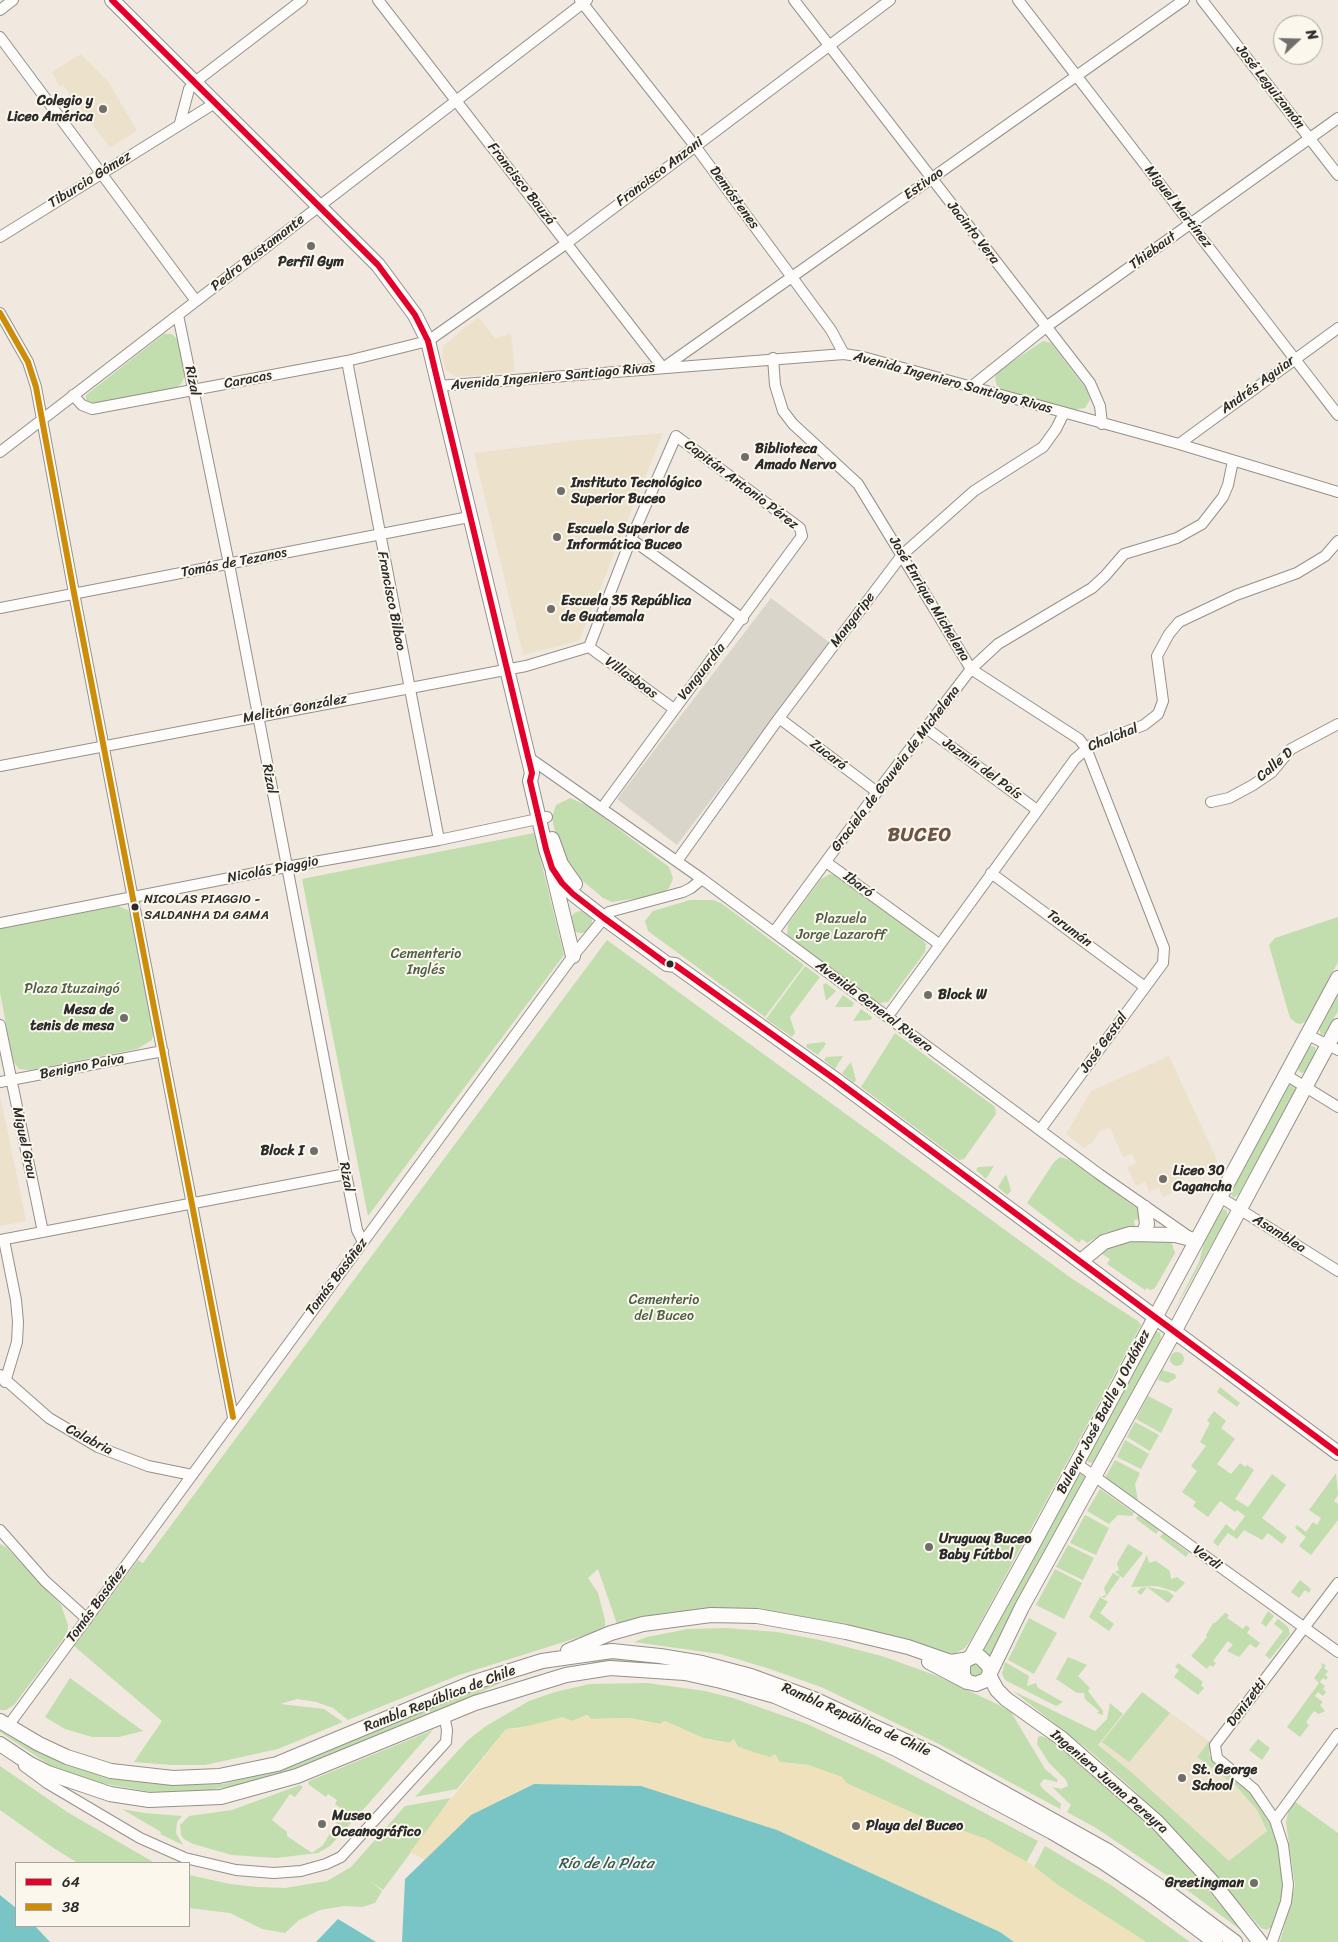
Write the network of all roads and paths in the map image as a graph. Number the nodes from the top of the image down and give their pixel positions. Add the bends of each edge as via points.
1 (13, 0) edge
2 (112, 0) edge
3 (302, 0) edge
4 (378, 0) edge
5 (794, 0) edge
6 (890, 0) edge
7 (1018, 0) edge
8 (1184, 0) edge
9 (1202, 0) edge
10 (584, 1) edge
11 (0, 10) edge
12 (0, 37) edge
13 (829, 45) junction
14 (1076, 77) junction
15 (195, 82) junction
16 (456, 102) junction
17 (215, 103) junction
18 (1338, 118) edge
19 (180, 123) junction
20 (1310, 138) junction
21 (695, 146) junction
22 (101, 174) junction
23 (1338, 175) edge
24 (931, 178) junction
25 (319, 206) junction
26 (1191, 224) junction
27 (0, 236) edge
28 (566, 243) junction
29 (792, 278) junction
30 (196, 301) junction
31 (0, 313) edge
32 (178, 315) junction
33 (1046, 327) junction
34 (1338, 328) edge
35 (428, 342) junction
36 (844, 354) junction
37 (1295, 357) junction
38 (774, 358) junction
39 (347, 361) junction
40 (663, 368) junction
41 (438, 386) junction
42 (971, 387) junction
43 (194, 390) junction
44 (73, 395) junction
45 (1064, 413) junction
46 (1338, 415) edge
47 (42, 420) junction
48 (1102, 424) junction
49 (1179, 444) junction
50 (0, 452) edge
51 (1233, 462) junction
52 (1338, 492) edge
53 (469, 517) junction
54 (379, 536) junction
55 (802, 536) joint
56 (631, 539) junction
57 (1338, 541) edge
58 (902, 555) junction
59 (229, 564) junction
60 (74, 593) junction
61 (0, 608) edge
62 (743, 619) junction
63 (589, 647) junction
64 (505, 669) junction
65 (971, 669) junction
66 (408, 688) junction
67 (674, 709) junction
68 (256, 716) junction
69 (779, 718) junction
70 (1338, 724) edge
71 (926, 728) junction
72 (103, 746) junction
73 (1086, 748) junction
74 (528, 757) junction
75 (0, 766) edge
76 (877, 792) junction
77 (1211, 802) dead end
78 (602, 808) junction
79 (1037, 810) junction
80 (542, 818) junction
81 (439, 840) junction
82 (676, 861) junction
83 (826, 862) junction
84 (286, 867) junction
85 (552, 868) junction
86 (992, 873) junction
87 (702, 878) junction
88 (134, 898) junction
89 (607, 915) junction
90 (0, 923) edge
91 (774, 932) junction
92 (939, 944) junction
93 (573, 956) junction
94 (1165, 956) joint
95 (1338, 978) edge
96 (1145, 987) junction
97 (888, 1016) junction
98 (0, 1025) edge
99 (1338, 1026) edge
100 (1308, 1035) junction
101 (1333, 1048) edge
102 (164, 1051) junction
103 (1286, 1075) junction
104 (5, 1081) edge
105 (1306, 1087) junction
106 (1338, 1107) edge
107 (1040, 1130) junction
108 (346, 1174) junction
109 (1220, 1197) junction
110 (192, 1203) junction
111 (1145, 1208) junction
112 (1240, 1209) junction
113 (43, 1232) junction
114 (1144, 1233) junction
115 (2, 1240) edge
116 (1195, 1240) junction
117 (363, 1242) junction
118 (1081, 1261) junction
119 (1338, 1271) edge
120 (1155, 1317) junction
121 (1174, 1332) junction
122 (3, 1379) edge
123 (233, 1417) junction
124 (1338, 1454) edge
125 (1076, 1463) junction
126 (192, 1475) junction
127 (1093, 1476) junction
128 (0, 1530) edge
129 (1338, 1583) edge
130 (87, 1618) junction
131 (1304, 1628) junction
132 (1338, 1652) edge
133 (596, 1653) junction
134 (968, 1659) junction
135 (542, 1661) junction
136 (989, 1674) junction
137 (968, 1682) junction
138 (475, 1703) junction
139 (444, 1715) junction
140 (4, 1723) edge
141 (1338, 1734) edge
142 (2, 1746) edge
143 (1275, 1820) junction
144 (1216, 1942) edge
145 (1235, 1942) edge
146 (1260, 1942) edge
147 (1272, 1942) edge

1 - 11 street
2 - 15 main road
3 - 15 street
4 - 16 street, Francisco Bauzá
5 - 13 street, Jacinto Vera
6 - 13 street, Francisco Anzani
7 - 14 street, Miguel Martínez
8 - 14 street, Estivao
9 - 20 street, José Leguizamón
10 - 16 street, Pedro Bustamante
10 - 21 street, Demóstenes
12 - 22 street
13 - 21 street, Francisco Anzani
13 - 24 street, Jacinto Vera
14 - 24 street, Estivao
14 - 26 street, Miguel Martínez
15 - 17 main road
15 - 19 street via 189,89
16 - 25 street, Pedro Bustamante
16 - 28 street, Francisco Bauzá
17 - 19 street, Tiburcio Gómez
17 - 25 main road
18 - 20 street, Thiebaut
19 - 22 street, Tiburcio Gómez
20 - 23 street, José Leguizamón
20 - 26 street, Thiebaut
21 - 28 street, Francisco Anzani
21 - 29 street, Demóstenes
22 - 27 street, Tiburcio Gómez
22 - 30 street
24 - 29 street, Estivao
24 - 33 street, Jacinto Vera
25 - 30 street, Pedro Bustamante
25 - 35 main road via 378,264 402,294
26 - 33 street, Thiebaut
26 - 37 street, Miguel Martínez
28 - 35 street, Francisco Anzani
28 - 40 street, Francisco Bauzá
29 - 36 street, Demóstenes via 831,330
29 - 40 street, Estivao
30 - 32 street, Pedro Bustamante
31 - 47 street via 32,374
32 - 43 street, Rizal
32 - 44 street, Pedro Bustamante
33 - 42 street, Thiebaut
33 - 48 street, Jacinto Vera via 1094,389
34 - 37 street, Andrés Aguiar
35 - 39 street, Caracas
35 - 41 main road
36 - 38 street, Avenida Ingeniero Santiago Rivas
36 - 42 street, Avenida Ingeniero Santiago Rivas via 863,356
37 - 46 street, Miguel Martínez
37 - 49 street, Andrés Aguiar
38 - 40 street, Avenida Ingeniero Santiago Rivas
38 - 58 street, José Enrique Michelena via 775,385 784,411 793,424 858,484
39 - 43 street, Caracas
39 - 54 street, Francisco Bilbao
40 - 41 street, Avenida Ingeniero Santiago Rivas
41 - 53 main road
42 - 45 street, Avenida Ingeniero Santiago Rivas
43 - 44 street, Caracas via 92,409 82,405
43 - 59 street, Rizal
44 - 47 street, Pedro Bustamante
45 - 48 street, Avenida Ingeniero Santiago Rivas
45 - 58 street, Mangaripe via 1043,447 974,491
47 - 50 street, Pedro Bustamante
47 - 60 street
48 - 49 street, Avenida Ingeniero Santiago Rivas
49 - 51 street, Avenida Ingeniero Santiago Rivas
51 - 52 street, Avenida Ingeniero Santiago Rivas
51 - 65 street, Graciela de Gouveia de Michelena via 1224,498 1202,524 1177,538 1124,554 1092,588 998,644
53 - 54 street, Tomás de Tezanos
53 - 64 main road
54 - 59 street, Tomás de Tezanos
54 - 66 street, Francisco Bilbao
55 - 56 street, Capitán Antonio Pérez via 800,528 676,436
55 - 62 street, Vanguardia
56 - 62 street
56 - 63 street
57 - 73 street, Chalchal via 1325,556 1297,573 1179,622 1158,656 1163,701 1158,714 1144,725
58 - 65 street, José Enrique Michelena
58 - 69 street, Mangaripe
59 - 60 street, Tomás de Tezanos
59 - 68 street, Rizal
60 - 61 street, Tomás de Tezanos
60 - 72 street
62 - 67 street, Vanguardia
63 - 64 street, Melitón González
63 - 67 street, Villasboas
64 - 66 street, Melitón González
64 - 74 main road
65 - 71 street, Graciela de Gouveia de Michelena
65 - 73 street, José Enrique Michelena via 1079,739
66 - 68 street, Melitón González
66 - 81 street, Francisco Bilbao
67 - 78 street, Vanguardia
68 - 72 street, Melitón González
68 - 84 street, Rizal
69 - 76 street, Zucará
69 - 82 street, Mangaripe
70 - 77 street, Calle D via 1291,749 1272,772 1252,785 1229,798
71 - 76 street, Graciela de Gouveia de Michelena
71 - 79 street, Jazmín del País
72 - 75 street, Melitón González
72 - 88 street
73 - 79 street, Chalchal
73 - 94 street, José Enrique Michelena
74 - 78 street, Avenida General Rivera
74 - 80 main road via 532,773 538,780
76 - 83 street, Graciela de Gouveia de Michelena
78 - 82 street, Avenida General Rivera
79 - 86 street, Chalchal
80 - 81 street, Nicolás Piaggio
80 - 85 main road
80 - 89 main road via 568,876
81 - 84 street, Nicolás Piaggio
82 - 87 street, Avenida General Rivera
83 - 91 street, Graciela de Gouveia de Michelena
83 - 92 street, Ibaró
84 - 88 street, Nicolás Piaggio
84 - 108 street, Rizal
85 - 89 main road via 573,894
85 - 93 main road
86 - 92 street, Chalchal
86 - 96 street, Tarumán
87 - 89 street via 683,892
87 - 91 street, Avenida General Rivera
88 - 90 street, Nicolás Piaggio
88 - 102 street
89 - 93 street, Tomás Basáñez
89 - 118 main road via 672,956 675,965
91 - 97 street, Avenida General Rivera
92 - 97 street, Chalchal
93 - 117 street, Tomás Basáñez
94 - 96 street, José Gestal
95 - 100 main road, Bulevar José Batlle y Ordóñez
96 - 107 street, José Gestal
97 - 107 street, Avenida General Rivera
98 - 104 street, Miguel Grau
99 - 101 main road, Bulevar José Batlle y Ordóñez
100 - 101 street
100 - 103 main road, Bulevar José Batlle y Ordóñez
101 - 105 main road, Bulevar José Batlle y Ordóñez
102 - 104 street, Benigno Paiva
102 - 110 street
103 - 105 street
103 - 109 main road, Bulevar José Batlle y Ordóñez
104 - 113 street, Miguel Grau
105 - 106 street
105 - 112 main road, Bulevar José Batlle y Ordóñez
107 - 111 street, Avenida General Rivera
108 - 110 street
108 - 117 street, Rizal via 357,1230
109 - 112 street, Asamblea
109 - 116 main road, Bulevar José Batlle y Ordóñez
110 - 113 street
110 - 123 street
111 - 114 main road via 1147,1224
111 - 116 street, Avenida General Rivera
112 - 119 street, Asamblea
112 - 121 main road, Bulevar José Batlle y Ordóñez
113 - 115 street
114 - 116 main road
114 - 118 main road via 1104,1242
115 - 122 street via 18,1322 17,1342
116 - 120 main road, Bulevar José Batlle y Ordóñez
117 - 123 street, Tomás Basáñez
118 - 120 main road
120 - 121 main road
120 - 125 main road, Bulevar José Batlle y Ordóñez
121 - 124 main road
121 - 127 main road, Bulevar José Batlle y Ordóñez
122 - 126 street, Calabria via 50,1418 98,1447 148,1466
123 - 126 street, Tomás Basáñez
125 - 127 street, Verdi
125 - 134 main road, Bulevar José Batlle y Ordóñez
126 - 130 street, Tomás Basáñez
127 - 131 street, Verdi
127 - 136 main road, Bulevar José Batlle y Ordóñez
128 - 130 street via 45,1581
129 - 131 street, Donizetti
130 - 140 street, Tomás Basáñez
131 - 132 street, Verdi
131 - 143 street, Donizetti via 1215,1745 1217,1758 1254,1789
133 - 135 main road, Rambla República de Chile
133 - 137 main road via 614,1638 645,1629 684,1623 737,1621 799,1629 896,1651
133 - 138 main road via 582,1663 507,1682
133 - 145 main road, Rambla República de Chile via 627,1652 702,1663 783,1687 878,1727 1088,1838
134 - 135 main road, Ingeniera Juana Pereyra via 951,1662 908,1647 802,1623 757,1616 711,1615 629,1628
134 - 136 main road, Ingeniera Juana Pereyra via 983,1658 989,1666
134 - 137 main road via 962,1672
135 - 140 main road, Rambla República de Chile via 472,1683 277,1764 219,1776 173,1778 111,1770 67,1757
136 - 137 main road via 982,1683
136 - 146 main road, Ingeniera Juana Pereyra via 1006,1699 1067,1743 1157,1822 1210,1878
138 - 139 main road, Rambla República de Chile
138 - 144 main road, Rambla República de Chile via 566,1675 610,1668 685,1673 766,1694 876,1739 1052,1832 1152,1895
139 - 142 main road, Rambla República de Chile via 290,1778 243,1792 198,1799 149,1800 110,1794 48,1773
139 - 142 street, Rambla República de Chile via 446,1742 341,1857 318,1867 284,1872 257,1873 206,1864 140,1838 47,1783
141 - 143 street
143 - 147 street, Donizetti via 1283,1845 1288,1886

